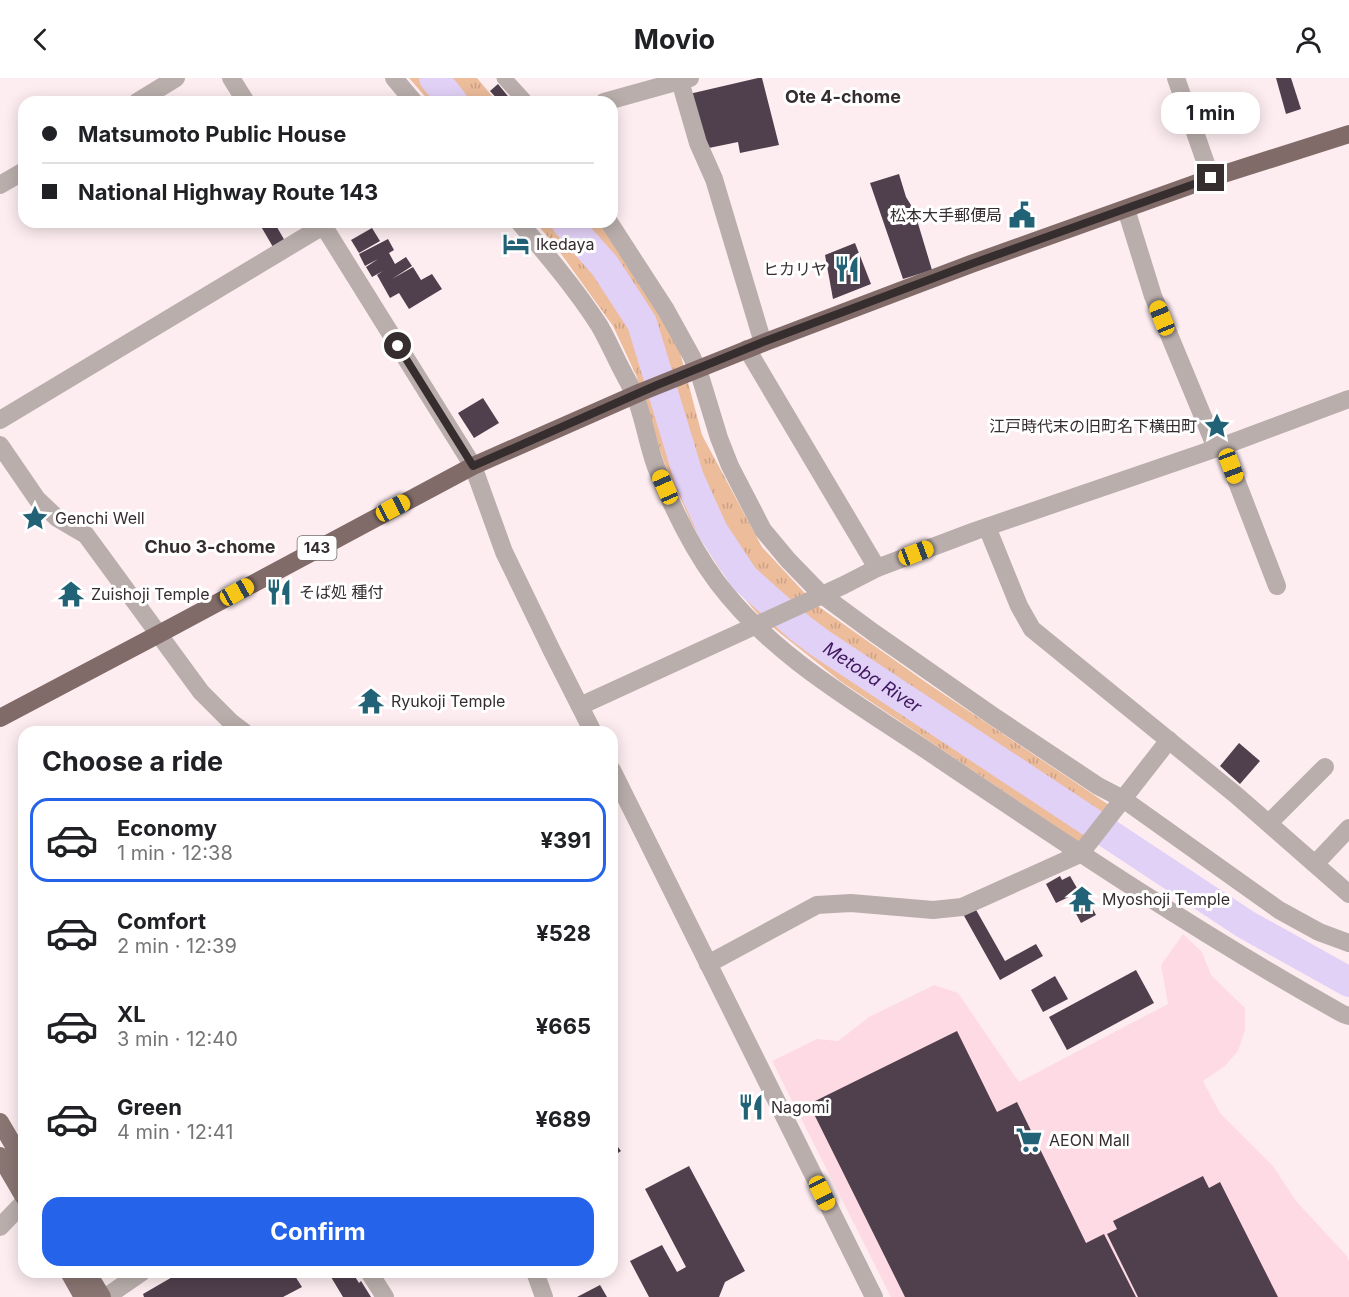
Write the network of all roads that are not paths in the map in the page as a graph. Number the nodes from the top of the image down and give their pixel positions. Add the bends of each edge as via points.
1 (176, 78) edge
2 (231, 78) edge
3 (394, 78) edge
4 (504, 78) edge
5 (1176, 78) edge
6 (684, 79) edge
7 (147, 96) edge
8 (242, 96) edge
9 (409, 96) edge
10 (520, 96) edge
11 (618, 98) edge
12 (1349, 134) edge
13 (18, 174) edge
14 (1211, 178) junction
15 (0, 185) edge
16 (1126, 209) junction
17 (315, 228) edge
18 (324, 228) edge
19 (524, 228) edge
20 (613, 228) edge
21 (755, 346) junction
22 (694, 370) junction
23 (638, 394) junction
24 (1349, 399) edge
25 (0, 420) edge
26 (0, 445) edge
27 (1219, 447) junction
28 (473, 466) junction
29 (987, 528) junction
30 (877, 568) junction
31 (1277, 586) dead end
32 (818, 596) junction
33 (758, 624) junction
34 (159, 634) junction
35 (580, 706) junction
36 (0, 718) edge
37 (236, 726) edge
38 (590, 726) edge
39 (1169, 740) junction
40 (1325, 767) dead end
41 (618, 796) edge
42 (1120, 803) junction
43 (1269, 823) junction
44 (1349, 828) edge
45 (1082, 850) junction
46 (1315, 864) junction
47 (1349, 894) edge
48 (1349, 943) edge
49 (708, 964) junction
50 (1349, 1016) edge
51 (0, 1122) edge
52 (18, 1153) edge
53 (0, 1156) edge
54 (18, 1189) edge
55 (18, 1207) edge
56 (0, 1227) edge
57 (72, 1278) edge
58 (91, 1278) edge
59 (133, 1278) edge
60 (373, 1278) edge
61 (537, 1278) edge
62 (83, 1297) edge
63 (104, 1297) edge
64 (385, 1297) edge
65 (544, 1297) edge
66 (874, 1297) edge

1 - 7 street
2 - 8 street
3 - 9 street
4 - 10 street
5 - 14 street
6 - 11 street
6 - 21 street via 698,143 714,179
12 - 14 highway, 143
13 - 15 street
14 - 16 highway, 143
16 - 21 highway, 143
16 - 27 street via 1153,296
17 - 25 street
18 - 28 street
19 - 23 street via 600,327
20 - 22 street via 666,310
21 - 22 highway, 143
21 - 30 street
22 - 23 highway, 143
22 - 32 street via 729,466 749,505 763,530
23 - 28 highway, 143
23 - 33 street via 656,466 683,527 718,584
24 - 27 street
26 - 34 street via 37,499 57,518 86,535
27 - 29 street
27 - 31 street
28 - 34 highway, 143
28 - 35 street via 504,552
29 - 30 street
29 - 39 street via 1032,629
30 - 32 street
32 - 33 street
32 - 42 street
33 - 35 street
33 - 45 street via 777,645 833,688
34 - 36 highway, 143
34 - 37 street via 201,692
35 - 38 street
39 - 42 street
39 - 43 street
40 - 43 street
41 - 49 street
42 - 45 street
42 - 48 street via 1279,910 1318,932
43 - 46 street
44 - 46 street
45 - 49 street via 962,907 933,910 851,903 817,905
45 - 50 street via 1220,944
46 - 47 street
49 - 66 street
51 - 52 main road
53 - 54 main road
55 - 56 street
57 - 62 main road
58 - 63 main road
59 - 63 street
60 - 64 street
61 - 65 street

